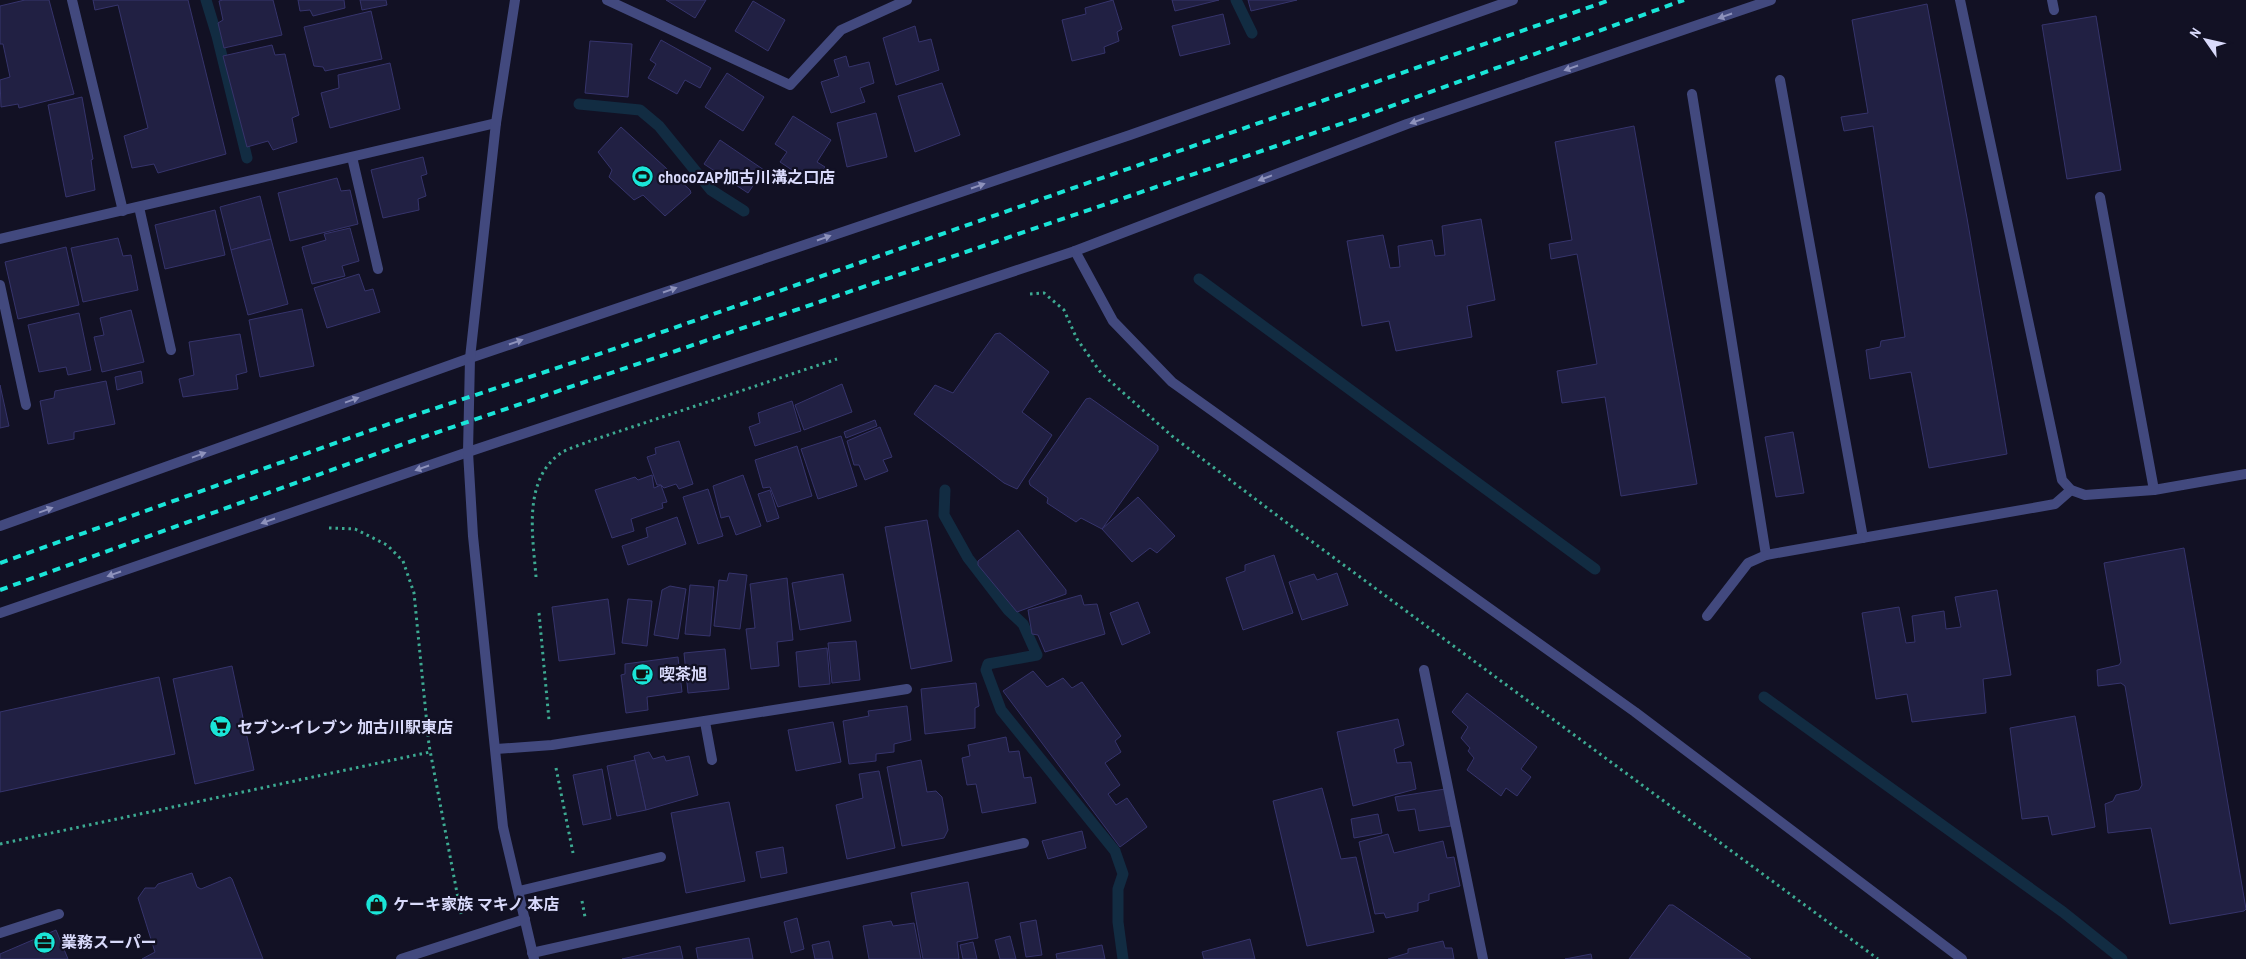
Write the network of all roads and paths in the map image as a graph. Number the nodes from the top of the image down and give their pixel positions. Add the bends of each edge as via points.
1 (72, 0) edge
2 (516, 0) edge
3 (607, 0) edge
4 (907, 0) edge
5 (1513, 0) edge
6 (1771, 0) edge
7 (1960, 0) edge
8 (1780, 80) dead end
9 (1692, 94) dead end
10 (496, 123) junction
11 (352, 157) junction
12 (2100, 197) dead end
13 (139, 206) junction
14 (123, 211) junction
15 (0, 239) edge
16 (1075, 251) junction
17 (378, 269) dead end
18 (0, 285) edge
19 (1026, 294) dead end
20 (172, 350) dead end
21 (843, 356) dead end
22 (470, 358) junction
23 (26, 405) dead end
24 (468, 452) junction
25 (2246, 474) edge
26 (2071, 490) junction
27 (2154, 490) junction
28 (0, 526) edge
29 (327, 528) dead end
30 (1863, 538) junction
31 (1766, 555) junction
32 (536, 577) dead end
33 (0, 613) edge
34 (539, 613) dead end
35 (1707, 616) dead end
36 (1424, 670) dead end
37 (907, 689) dead end
38 (705, 722) junction
39 (552, 745) junction
40 (496, 749) junction
41 (430, 752) junction
42 (712, 760) dead end
43 (1024, 842) dead end
44 (0, 844) edge
45 (661, 857) dead end
46 (577, 877) junction
47 (520, 891) junction
48 (59, 914) dead end
49 (525, 919) junction
50 (0, 933) edge
51 (466, 938) junction
52 (589, 940) junction
53 (533, 956) edge
54 (401, 959) edge
55 (1483, 959) edge
56 (1878, 959) edge
57 (1962, 959) edge

1 - 14 street
2 - 10 street
3 - 4 street via 790,85 841,30
22 -> 5 street via 1121,138
6 -> 16 street via 1407,124
7 - 26 street via 2062,480
8 - 30 street
9 - 31 street
10 - 11 street
10 - 22 street
11 - 13 street
11 - 17 street
12 - 27 street
13 - 14 street
13 - 20 street
14 - 15 street
16 - 24 street
16 - 57 street via 1113,321 1172,382 1636,712
18 - 23 street
19 - 56 path via 1044,294 1064,310 1077,339 1101,373 1172,436
21 - 32 path via 561,453 541,476 531,515
22 - 24 street
28 -> 22 street
24 -> 33 street
24 - 40 street via 473,536
25 - 27 street
26 - 27 street via 2085,495
26 - 30 street via 2055,504
29 - 41 path via 355,529 387,545 403,561 414,593
30 - 31 street
31 - 35 street via 1748,564
34 - 39 path
36 - 55 street
37 - 38 street
38 - 39 street
38 - 42 street
39 - 40 street
39 - 46 path
40 - 47 street via 503,827
41 - 44 path
41 - 51 path
43 - 52 street
45 - 46 street
46 - 47 street
46 - 52 path
47 - 49 street
48 - 50 street
49 - 51 street
49 - 53 street
51 - 54 street
52 - 53 street

